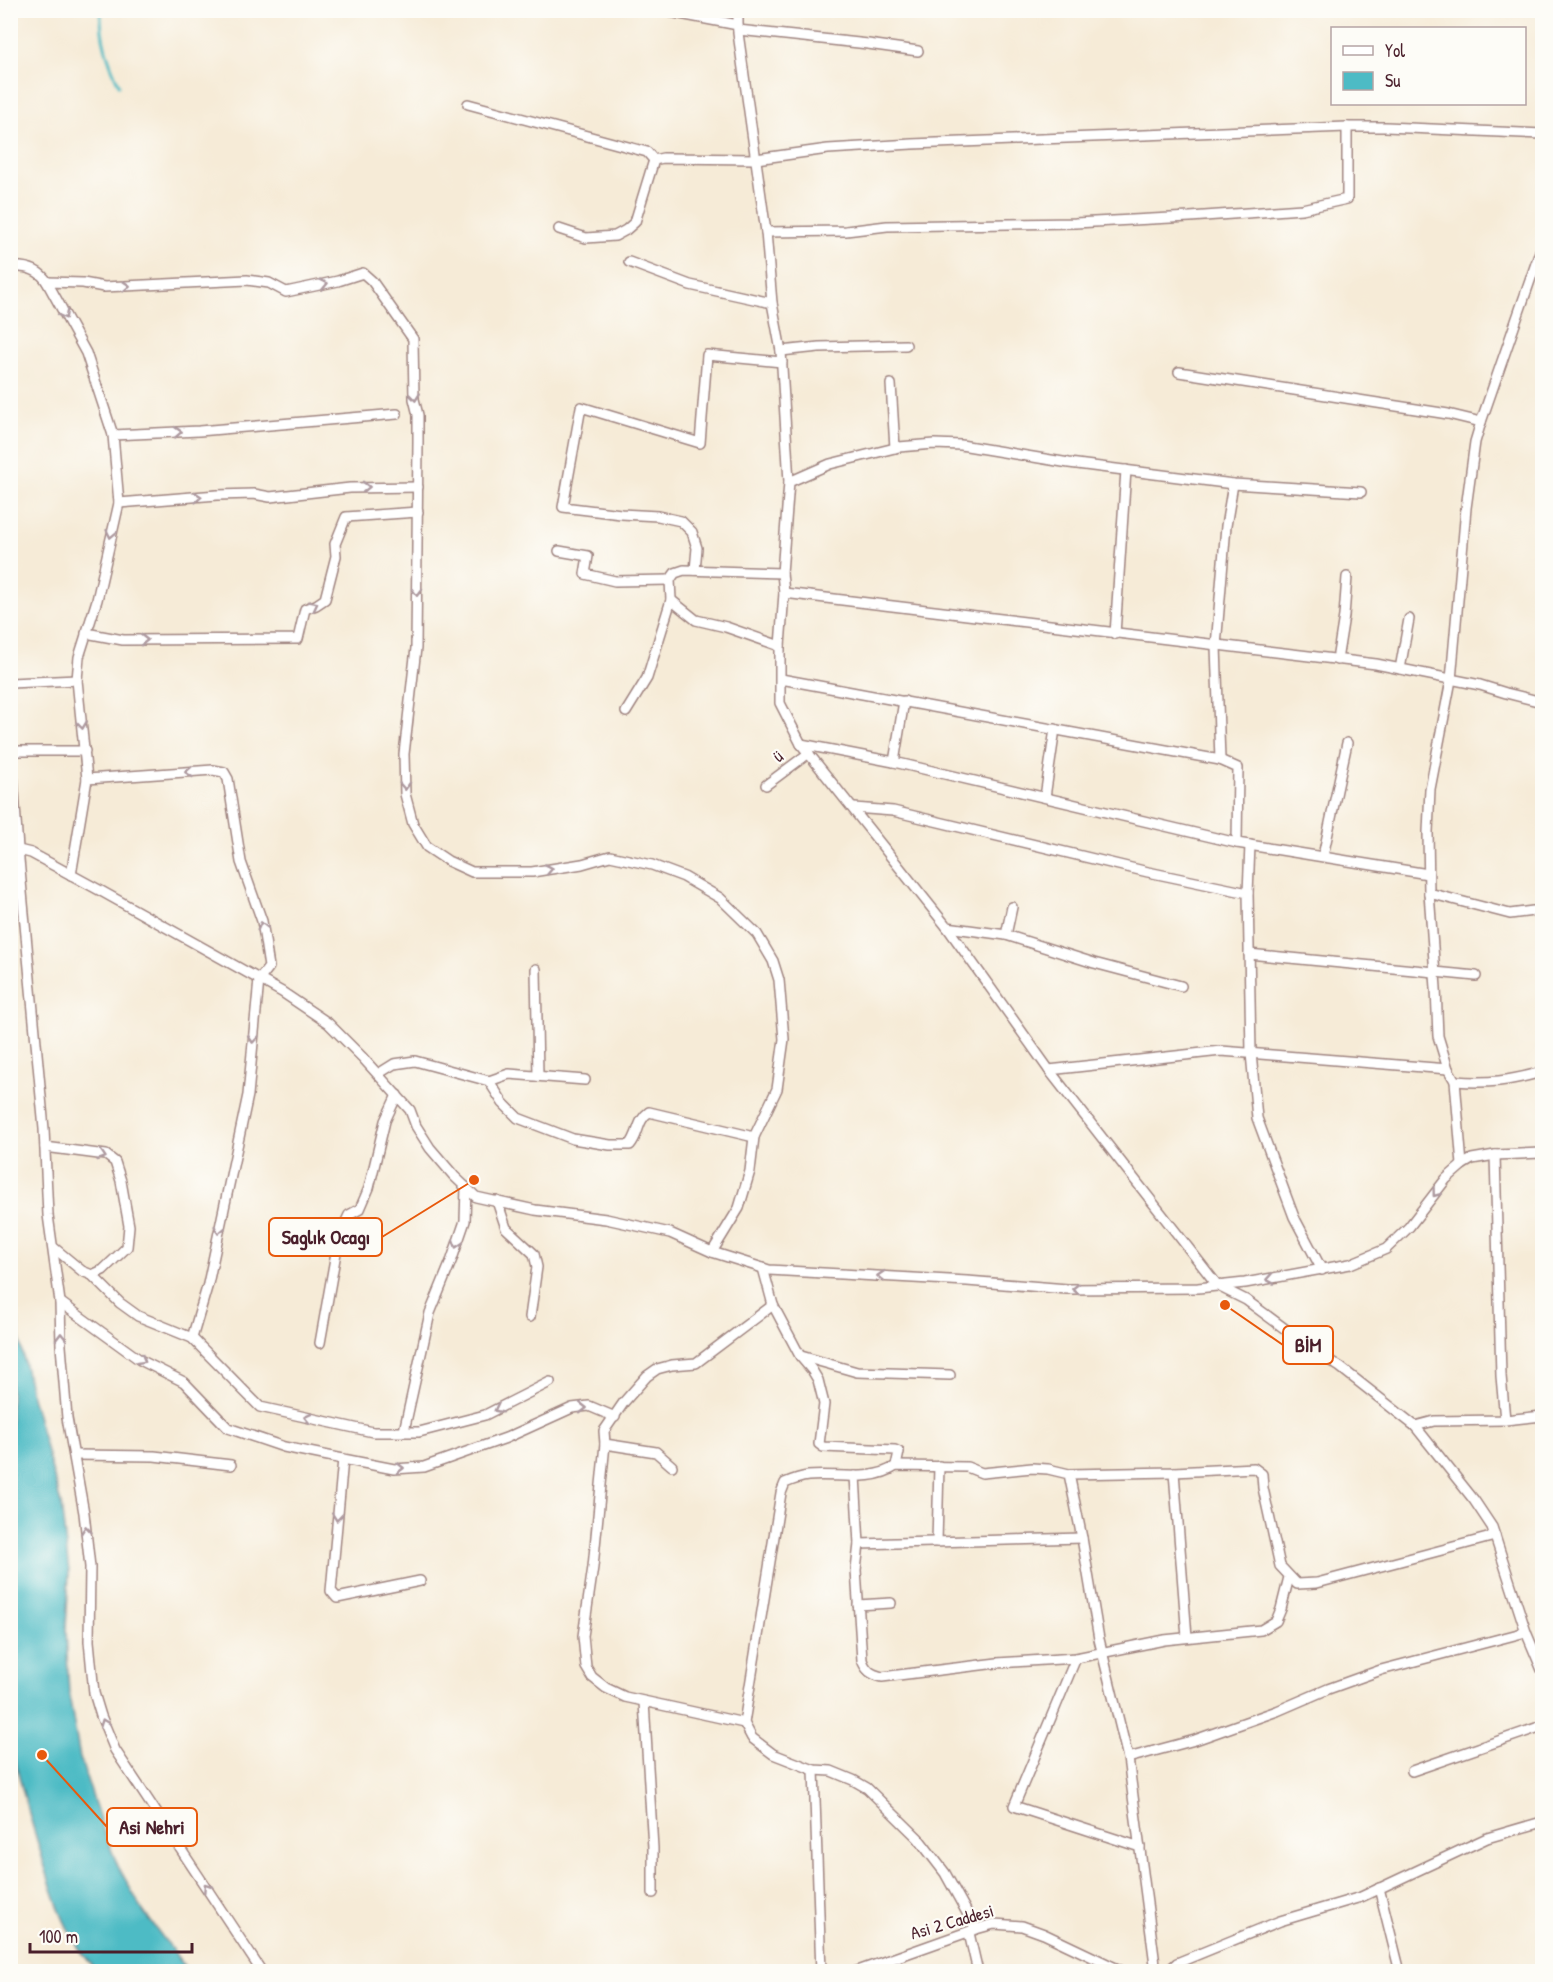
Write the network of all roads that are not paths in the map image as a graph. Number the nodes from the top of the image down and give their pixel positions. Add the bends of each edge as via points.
1 (658, 10) edge
2 (738, 10) edge
3 (738, 28) junction
4 (918, 51) dead end
5 (468, 104) dead end
6 (1347, 127) junction
7 (1542, 134) edge
8 (756, 159) junction
9 (654, 160) junction
10 (559, 229) dead end
11 (766, 232) junction
12 (1542, 246) edge
13 (629, 261) dead end
14 (10, 267) edge
15 (47, 282) junction
16 (772, 303) junction
17 (906, 345) dead end
18 (781, 351) junction
19 (782, 362) junction
20 (1179, 372) dead end
21 (891, 384) dead end
22 (398, 414) dead end
23 (1481, 422) junction
24 (113, 435) junction
25 (895, 448) junction
26 (1126, 470) junction
27 (789, 482) junction
28 (1233, 484) junction
29 (418, 487) junction
30 (1361, 492) dead end
31 (119, 503) junction
32 (418, 512) junction
33 (559, 551) dead end
34 (695, 570) junction
35 (782, 573) junction
36 (1347, 577) dead end
37 (670, 580) junction
38 (784, 593) junction
39 (671, 600) junction
40 (1409, 619) dead end
41 (86, 633) junction
42 (1115, 634) junction
43 (780, 646) junction
44 (1216, 646) junction
45 (1337, 660) junction
46 (1400, 669) junction
47 (781, 679) junction
48 (77, 680) junction
49 (1451, 680) junction
50 (10, 683) edge
51 (904, 701) junction
52 (1542, 702) edge
53 (626, 712) dead end
54 (1055, 729) junction
55 (10, 733) edge
56 (1347, 743) dead end
57 (801, 744) junction
58 (11, 751) edge
59 (85, 751) junction
60 (809, 753) junction
61 (1220, 760) junction
62 (894, 762) junction
63 (87, 779) junction
64 (766, 785) dead end
65 (1045, 797) junction
66 (854, 808) junction
67 (1238, 843) junction
68 (1250, 845) junction
69 (14, 849) edge
70 (1323, 856) junction
71 (1428, 874) junction
72 (71, 875) junction
73 (1248, 893) junction
74 (1429, 893) junction
75 (1012, 907) dead end
76 (1533, 911) dead end
77 (947, 927) junction
78 (1006, 935) junction
79 (1249, 954) junction
80 (536, 969) dead end
81 (1435, 974) junction
82 (1476, 976) dead end
83 (258, 981) junction
84 (1181, 986) dead end
85 (1251, 1053) junction
86 (1448, 1069) junction
87 (1049, 1070) junction
88 (1542, 1072) edge
89 (378, 1074) junction
90 (538, 1076) junction
91 (585, 1080) dead end
92 (489, 1081) junction
93 (1455, 1081) junction
94 (396, 1095) junction
95 (754, 1137) junction
96 (45, 1147) junction
97 (1542, 1153) edge
98 (1495, 1155) junction
99 (1462, 1165) junction
100 (466, 1186) junction
101 (497, 1201) junction
102 (53, 1247) junction
103 (712, 1252) junction
104 (763, 1268) junction
105 (1322, 1270) junction
106 (92, 1275) junction
107 (1245, 1283) junction
108 (1218, 1286) junction
109 (1236, 1295) junction
110 (60, 1302) junction
111 (773, 1305) junction
112 (530, 1317) dead end
113 (192, 1338) junction
114 (320, 1343) dead end
115 (800, 1356) junction
116 (950, 1375) dead end
117 (550, 1382) dead end
118 (1542, 1416) edge
119 (615, 1417) junction
120 (1505, 1420) junction
121 (1415, 1426) junction
122 (404, 1431) junction
123 (605, 1444) junction
124 (74, 1455) junction
125 (343, 1459) junction
126 (231, 1465) dead end
127 (672, 1466) dead end
128 (896, 1466) junction
129 (939, 1466) junction
130 (1174, 1472) junction
131 (1069, 1474) junction
132 (855, 1476) junction
133 (1495, 1536) junction
134 (1082, 1538) junction
135 (937, 1542) junction
136 (859, 1544) junction
137 (1289, 1577) junction
138 (420, 1581) dead end
139 (891, 1603) dead end
140 (858, 1605) junction
141 (1526, 1632) junction
142 (1187, 1637) junction
143 (1103, 1653) junction
144 (1076, 1658) junction
145 (1542, 1670) edge
146 (645, 1702) junction
147 (744, 1723) junction
148 (1542, 1726) edge
149 (1128, 1758) junction
150 (814, 1770) junction
151 (1412, 1771) dead end
152 (1542, 1822) edge
153 (1140, 1847) junction
154 (1379, 1888) junction
155 (653, 1893) dead end
156 (973, 1931) junction
157 (262, 1971) edge
158 (821, 1971) edge
159 (855, 1971) edge
160 (978, 1971) edge
161 (1124, 1971) edge
162 (1155, 1971) edge
163 (1167, 1971) edge
164 (1400, 1971) edge

1 - 3 street
2 - 3 street
3 - 4 street
3 - 8 street
5 - 9 street via 647,152
6 - 7 street
6 - 8 street via 912,144 828,149
6 - 11 street via 1347,199 1302,209 1075,223
8 - 9 street
8 - 11 street
9 - 10 street via 634,222 626,230 615,236 586,238
11 - 16 street
12 - 23 street
13 - 16 street via 690,285
14 - 15 street via 26,266 43,275
15 -> 24 street via 86,353
15 -> 29 street via 104,287 247,280 269,283 286,292 363,273 413,339
16 - 18 street
17 - 18 street
18 - 19 street
19 - 27 street
19 - 34 street via 708,355 700,443 581,407 563,507 681,521 692,532 697,548
20 - 23 street
21 - 25 street
24 -> 22 street
23 - 49 street via 1466,508
24 - 31 street
25 - 26 street via 961,445
25 - 27 street via 830,464
26 - 28 street
26 - 42 street
27 - 35 street
28 - 30 street
28 - 44 street
31 -> 29 street
29 - 32 street
31 -> 41 street
41 -> 32 street via 123,640 298,639 305,609 325,599 336,556 335,544 346,517
32 -> 95 street via 416,648 404,754 405,794 413,824 427,847 472,872 532,873 610,856 684,877 720,897 757,934 779,980 784,1039 777,1089
33 - 37 street via 588,556 585,574 615,581
34 - 35 street
34 - 37 street via 675,573
35 - 38 street
36 - 45 street
37 - 39 street
38 - 42 street
38 - 43 street
39 - 43 street via 696,620
39 - 53 street via 647,678
40 - 46 street
41 - 48 street
42 - 44 street
43 - 47 street
44 - 45 street
44 - 61 street
45 - 46 street
46 - 49 street
47 - 51 street
47 - 57 street via 780,703
48 - 50 street
48 -> 59 street
49 - 52 street
49 - 71 street via 1430,789
51 - 54 street
51 - 62 street
54 - 61 street
54 - 65 street
55 - 58 street
56 - 70 street
57 - 60 street
57 - 62 street
58 - 59 street
58 - 69 street
59 - 63 street
60 - 64 street, ü
60 - 66 street
61 - 67 street via 1238,768
62 - 65 street
63 - 72 street
83 -> 63 street via 269,968 267,946 241,862 224,772
65 - 67 street
66 - 73 street via 893,812
66 - 77 street
67 - 68 street
68 - 70 street
68 - 73 street
69 - 72 street
69 - 96 street
70 - 71 street
71 - 74 street
72 - 83 street
73 - 79 street
74 - 76 street via 1510,914
74 - 81 street
75 - 78 street
77 - 78 street
77 - 87 street
78 - 84 street
79 - 81 street
79 - 85 street
80 - 90 street
81 - 82 street
81 - 86 street via 1438,1036
83 - 89 street via 328,1023
83 -> 113 street via 248,1095 208,1284
85 - 86 street
85 - 87 street via 1221,1051
85 - 105 street via 1257,1118 1294,1216
86 - 93 street
87 - 108 street
88 - 93 street via 1485,1083
89 - 92 street via 394,1064 415,1061
89 - 94 street
90 - 91 street
90 - 92 street via 509,1074
92 - 95 street via 518,1119 573,1139 630,1145 649,1112
93 - 99 street
94 - 100 street via 410,1110 430,1148
94 - 114 street via 385,1121 369,1188 360,1209 350,1215 339,1236
95 - 103 street via 750,1171 739,1208
96 - 102 street
96 -> 106 street via 106,1155 115,1162 129,1226 127,1247
97 - 98 street
98 - 99 street
98 - 120 street
99 -> 105 street via 1386,1249 1350,1264
100 - 101 street via 476,1197
100 -> 122 street via 465,1221 430,1313
101 - 103 street via 670,1233
101 - 112 street via 506,1228 534,1254 537,1267
102 - 106 street
102 - 110 street
103 - 104 street
108 -> 104 street via 1067,1289
104 - 111 street
105 -> 107 street
106 - 113 street via 138,1316
107 - 108 street
107 - 109 street
108 - 109 street
109 - 121 street via 1340,1367
124 -> 110 street via 67,1418
110 -> 125 street via 134,1356 184,1382 228,1428 284,1447
111 - 115 street
111 - 119 street via 696,1363 672,1365 647,1376
122 -> 113 street via 373,1432 260,1407
115 - 116 street via 857,1372
115 - 128 street via 812,1370 824,1404 819,1444 895,1450 899,1452
117 -> 122 street via 485,1415
118 - 120 street
119 - 123 street via 604,1431
125 -> 119 street via 394,1469 424,1467 506,1438 572,1408 589,1406
120 - 121 street via 1434,1421
121 - 133 street via 1474,1500
123 - 127 street via 656,1452
123 - 146 street via 583,1636 586,1667 606,1688
124 - 126 street via 154,1456
157 -> 124 street via 115,1750 101,1716 94,1694 89,1641 90,1567
125 -> 138 street via 330,1592 337,1598
128 - 129 street
128 - 132 street via 887,1472
129 - 131 street via 967,1467 982,1473 1032,1468
129 - 135 street
130 - 131 street
130 - 137 street via 1254,1468 1262,1474 1280,1566
130 - 142 street
131 - 134 street
132 - 136 street
132 - 147 street via 807,1476 785,1483
133 - 137 street via 1317,1583 1297,1584
133 - 141 street
134 - 135 street
134 - 143 street
135 - 136 street
136 - 140 street
137 - 142 street via 1276,1621 1261,1630
139 - 140 street
140 - 144 street via 862,1660 872,1674 882,1677
141 - 145 street
141 - 149 street via 1381,1670 1215,1733
142 - 143 street
143 - 144 street
143 - 149 street
144 - 153 street via 1014,1806
146 - 147 street
146 - 155 street
147 - 150 street via 752,1738 773,1754
148 - 151 street
149 - 153 street
150 - 156 street via 831,1771 867,1788 918,1838 938,1864
150 - 158 street
152 - 154 street via 1487,1838
153 - 162 street
154 - 163 street via 1269,1926 1177,1963
154 - 164 street
156 - 159 street, Asi 2 Caddesi
156 - 160 street
156 - 161 street, Asi 2 Caddesi via 994,1924 1022,1926

